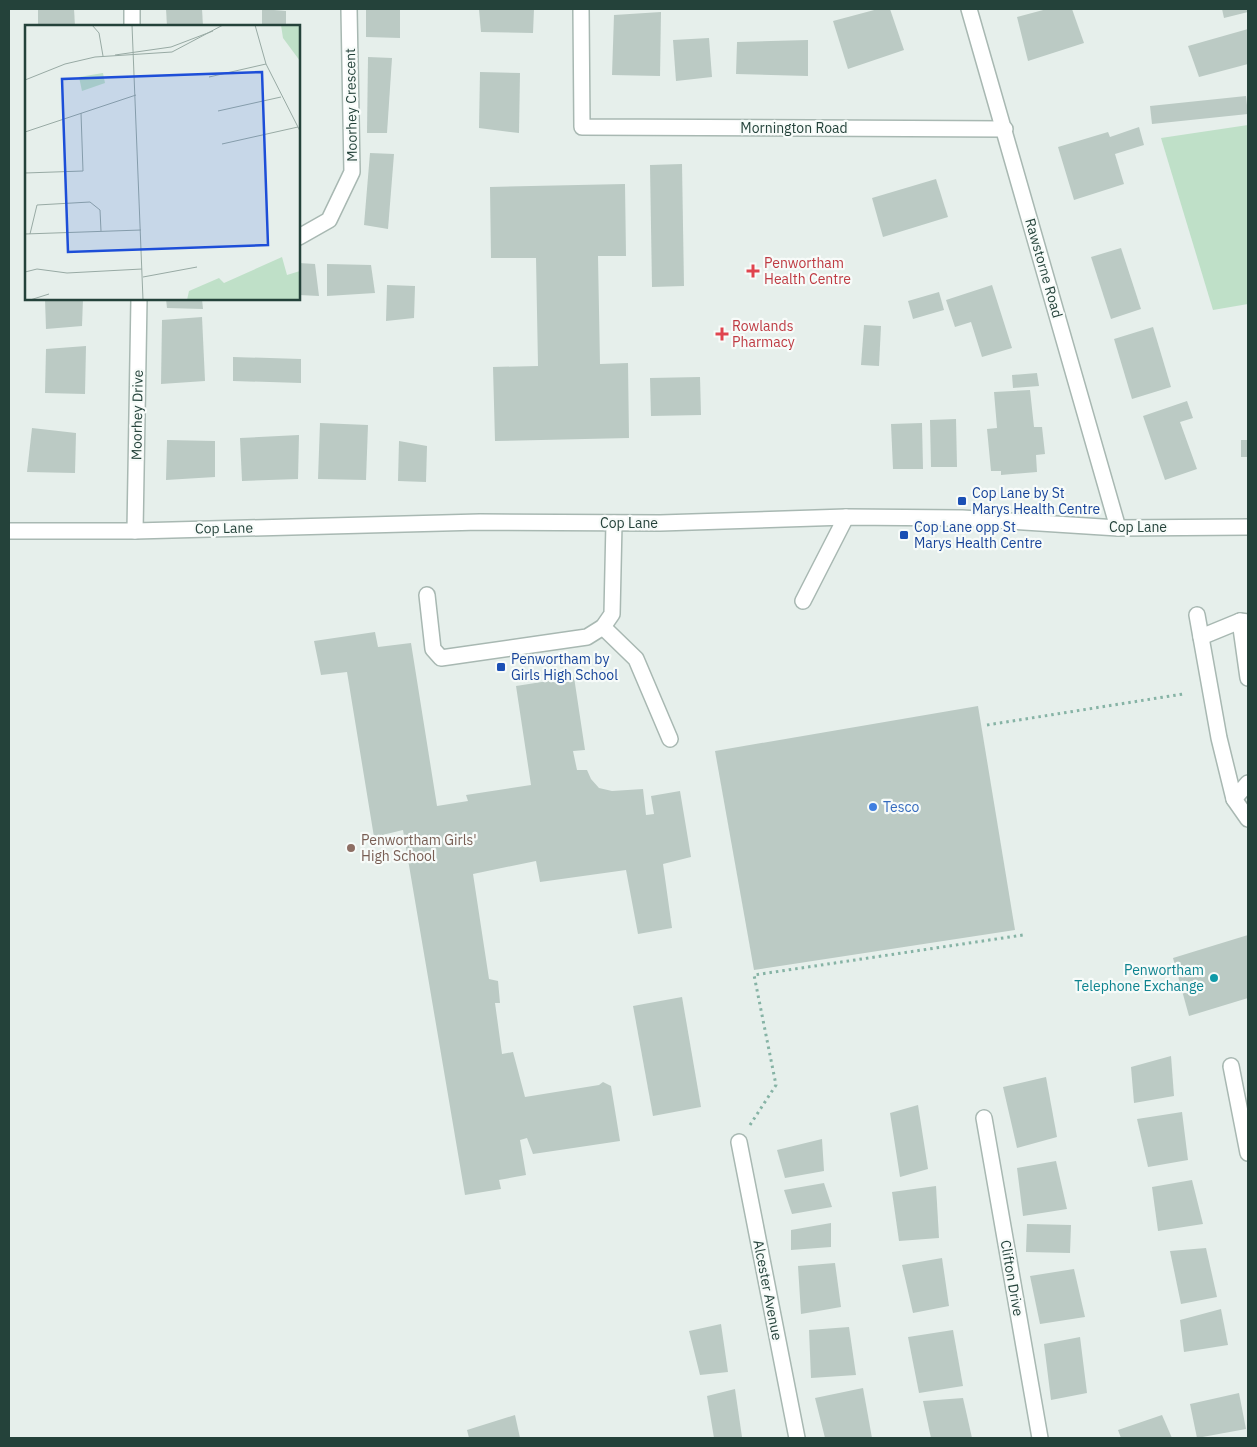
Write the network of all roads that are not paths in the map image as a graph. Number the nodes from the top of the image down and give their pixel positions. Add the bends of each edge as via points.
1 (132, 9) edge
2 (349, 9) edge
3 (581, 9) edge
4 (969, 9) edge
5 (132, 25) edge
6 (1005, 129) junction
7 (300, 237) edge
8 (139, 300) edge
9 (846, 517) junction
10 (614, 523) junction
11 (1248, 526) edge
12 (1118, 528) junction
13 (9, 531) edge
14 (135, 531) junction
15 (427, 595) dead end
16 (802, 600) dead end
17 (1197, 615) dead end
18 (1244, 621) edge
19 (603, 627) junction
20 (1201, 637) junction
21 (1248, 678) edge
22 (670, 739) dead end
23 (1248, 783) edge
24 (1234, 799) junction
25 (1248, 819) edge
26 (1231, 1066) dead end
27 (984, 1118) dead end
28 (739, 1142) road end
29 (1248, 1153) edge
30 (797, 1438) edge
31 (1040, 1438) edge

1 - 5 street
2 - 7 street, Moorhey Crescent via 352,172 329,220
3 - 6 street, Mornington Road via 582,127
4 - 6 street, Rawstorne Road
6 - 12 street, Rawstorne Road
8 - 14 street, Moorhey Drive
9 - 10 street, Cop Lane
9 - 12 street, Cop Lane via 962,518
9 - 16 street
10 - 14 street, Cop Lane via 480,522
10 - 19 street via 612,614
11 - 12 street, Cop Lane
13 - 14 street, Cop Lane
15 - 19 street via 433,649 441,658 587,637
17 - 20 street
18 - 20 street
18 - 21 street
19 - 22 street via 636,658
20 - 24 street via 1219,738
23 - 24 street
24 - 25 street
26 - 29 street
27 - 31 street, Clifton Drive
28 - 30 street, Alcester Avenue

